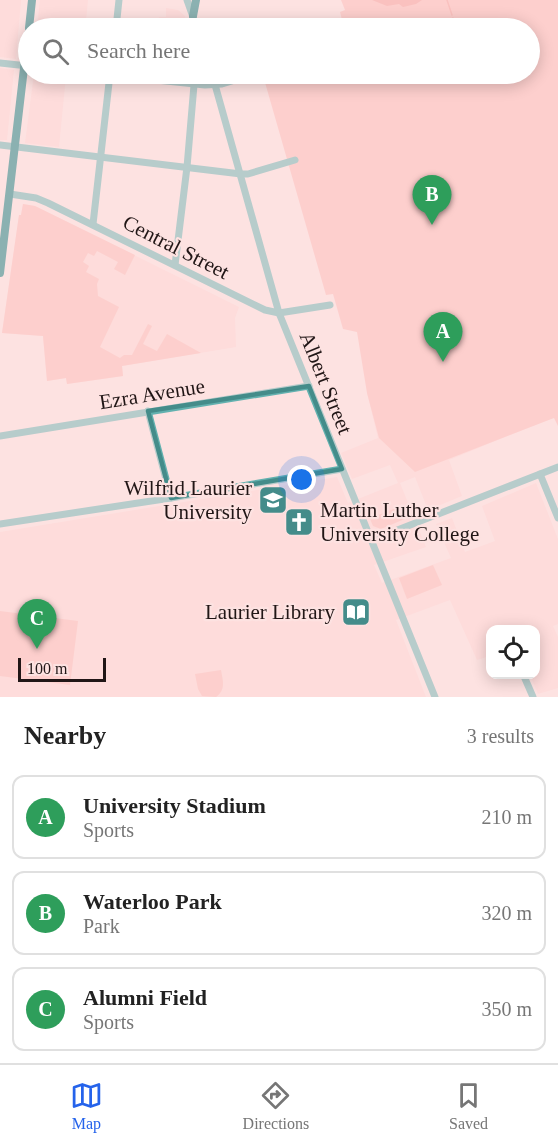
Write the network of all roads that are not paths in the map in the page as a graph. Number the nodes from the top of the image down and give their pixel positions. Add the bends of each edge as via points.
1 (32, 0) edge
2 (119, 0) edge
3 (187, 0) edge
4 (196, 0) edge
5 (193, 16) joint
6 (30, 18) edge
7 (117, 18) edge
8 (0, 63) edge
9 (18, 65) edge
10 (25, 84) edge
11 (109, 84) edge
12 (186, 84) edge
13 (219, 84) edge
14 (194, 85) junction
15 (215, 85) junction
16 (0, 145) edge
17 (16, 147) junction
18 (101, 157) junction
19 (295, 160) dead end
20 (187, 167) junction
21 (242, 174) junction
22 (10, 194) junction
23 (93, 224) junction
24 (3, 229) edge
25 (175, 265) junction
26 (0, 273) edge
27 (330, 305) dead end
28 (279, 313) junction
29 (309, 386) junction
30 (148, 411) junction
31 (0, 436) edge
32 (558, 467) edge
33 (342, 469) junction
34 (540, 474) junction
35 (171, 498) junction
36 (558, 518) edge
37 (0, 524) edge
38 (372, 540) junction
39 (525, 679) edge
40 (435, 697) edge
41 (532, 697) edge

1 - 6 main road
2 - 7 street
3 - 5 street
4 - 5 main road
8 - 9 street
10 - 17 main road
11 - 18 street
12 - 14 street
13 - 15 street
14 - 15 street
14 - 20 street
15 - 21 street, Albert Street
16 - 17 street
17 - 18 street
17 - 22 main road
18 - 20 street
18 - 23 street
19 - 21 street
20 - 21 street
20 - 25 street
21 - 28 street, Albert Street
22 - 23 street, Central Street via 42,200
22 - 24 main road
23 - 25 street, Central Street
24 - 26 main road
25 - 28 street, Central Street via 265,310
27 - 28 street, Central Street
28 - 29 street, Albert Street
29 - 30 street, Ezra Avenue
29 - 33 street, Albert Street
30 - 31 street, Ezra Avenue
30 - 35 street
32 - 34 street
33 - 35 street
33 - 38 street, Albert Street
34 - 36 street
34 - 38 street
35 - 37 street
38 - 40 street, Albert Street
39 - 41 street

